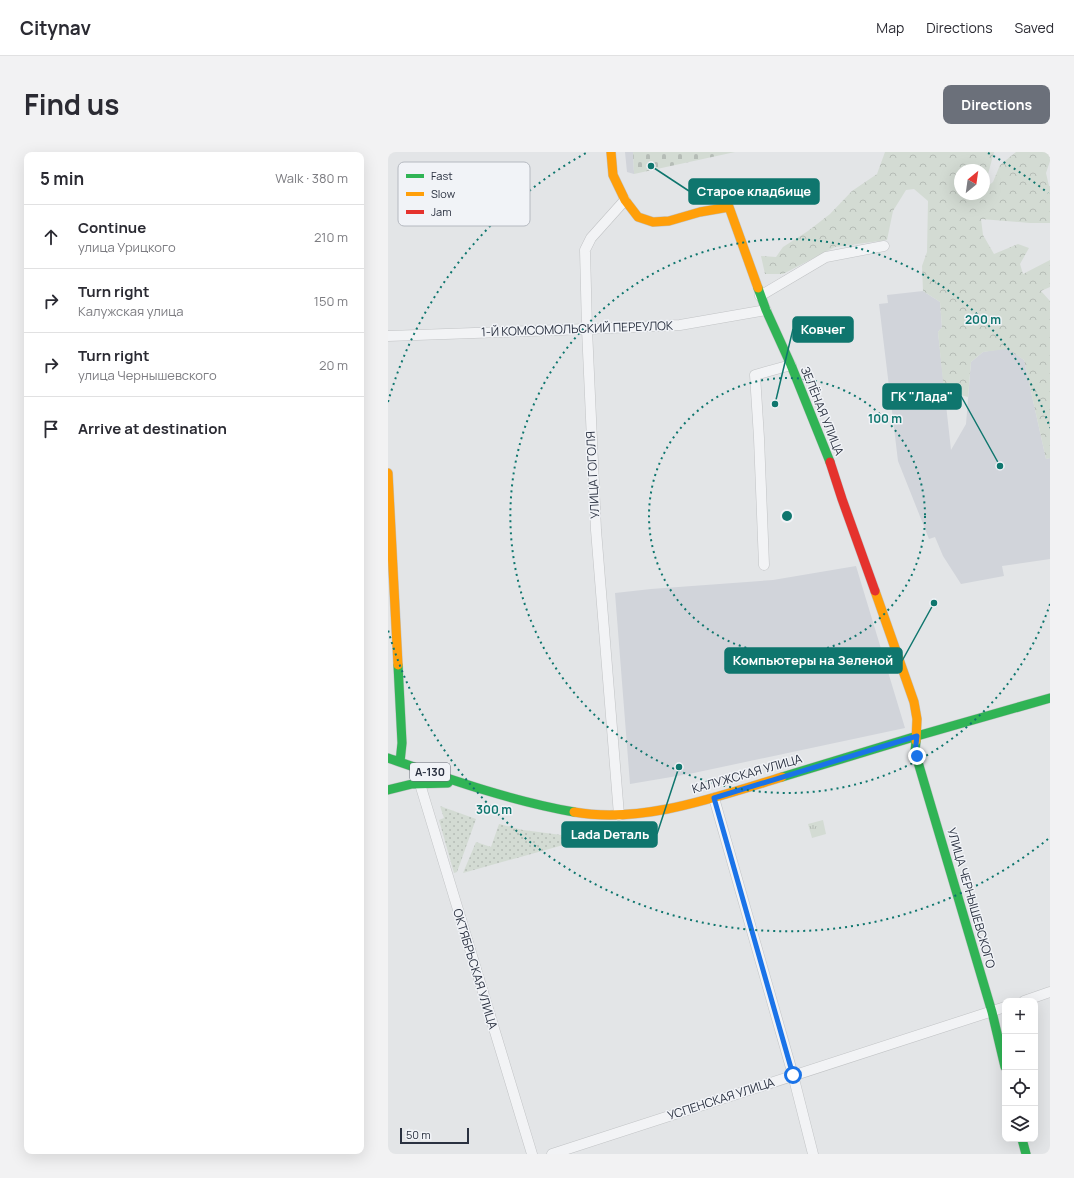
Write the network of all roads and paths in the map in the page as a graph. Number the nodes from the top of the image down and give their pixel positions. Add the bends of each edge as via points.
1 (611, 152) edge
2 (625, 200) junction
3 (884, 246) dead end
4 (760, 296) junction
5 (766, 310) junction
6 (587, 329) junction
7 (388, 336) edge
8 (791, 365) junction
9 (388, 473) edge
10 (764, 565) dead end
11 (1050, 698) edge
12 (917, 736) junction
13 (388, 758) edge
14 (397, 764) junction
15 (461, 783) junction
16 (420, 784) junction
17 (388, 790) edge
18 (714, 798) junction
19 (619, 815) junction
20 (1050, 992) edge
21 (1033, 998) edge
22 (1002, 1008) edge
23 (992, 1012) junction
24 (1002, 1054) edge
25 (793, 1075) junction
26 (1023, 1142) edge
27 (532, 1154) edge
28 (552, 1154) edge
29 (813, 1154) edge
30 (1026, 1154) edge

1 - 2 street via 613,176
2 - 4 street, ЗЕЛЁНАЯ УЛИЦА via 638,217 653,222 669,221 729,207
2 - 6 street, УЛИЦА ГОГОЛЯ via 591,238 585,250
3 - 4 street via 826,257
4 - 5 street, ЗЕЛЁНАЯ УЛИЦА
5 - 6 street, 1-Й КОМСОМОЛЬСКИЙ ПЕРЕУЛОК via 680,325
5 - 8 street, ЗЕЛЁНАЯ УЛИЦА
6 - 7 street, 1-Й КОМСОМОЛЬСКИЙ ПЕРЕУЛОК
6 - 19 street, УЛИЦА ГОГОЛЯ via 596,530
8 - 10 street via 755,375
8 - 12 street, ЗЕЛЁНАЯ УЛИЦА via 827,452 914,702
9 - 14 street via 402,743
11 - 12 street, КАЛУЖСКАЯ УЛИЦА / А-130
12 - 18 street, КАЛУЖСКАЯ УЛИЦА / А-130
12 - 23 street, УЛИЦА ЧЕРНЫШЕВСКОГО via 915,752
13 - 14 street, А-130
14 - 15 street, КАЛУЖСКАЯ УЛИЦА / А-130
15 - 16 street
15 - 19 street, КАЛУЖСКАЯ УЛИЦА / А-130 via 570,812
16 - 17 street
16 - 27 street, ОКТЯБРЬСКАЯ УЛИЦА
18 - 19 street, КАЛУЖСКАЯ УЛИЦА / А-130 via 657,811
18 - 25 street
20 - 21 street
22 - 23 street, УСПЕНСКАЯ УЛИЦА
23 - 24 street, УЛИЦА ЧЕРНЫШЕВСКОГО
23 - 25 street, УСПЕНСКАЯ УЛИЦА
25 - 28 street, УСПЕНСКАЯ УЛИЦА
25 - 29 street
26 - 30 street

